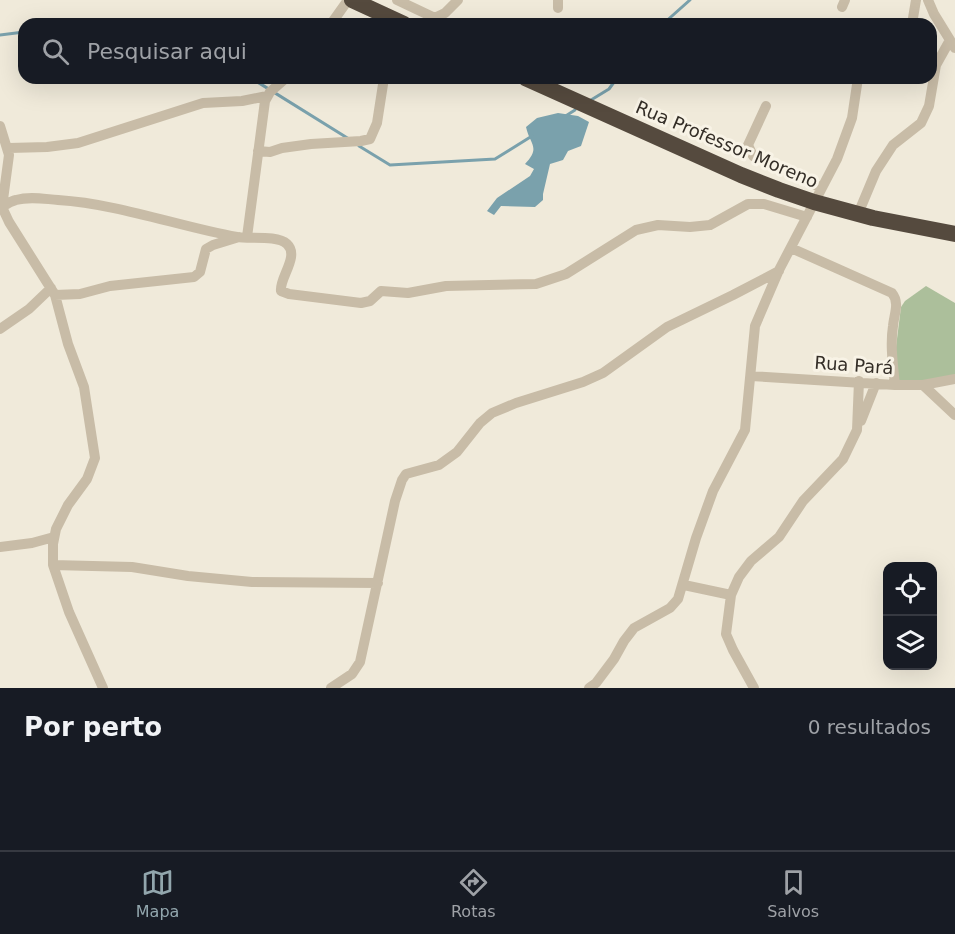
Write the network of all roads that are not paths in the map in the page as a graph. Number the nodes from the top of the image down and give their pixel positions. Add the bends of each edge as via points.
1 (350, 0) edge
2 (397, 0) edge
3 (458, 0) edge
4 (916, 0) edge
5 (928, 0) edge
6 (336, 18) edge
7 (389, 18) edge
8 (435, 18) joint
9 (913, 18) edge
10 (936, 18) edge
11 (937, 19) edge
12 (952, 44) edge
13 (937, 65) edge
14 (280, 84) edge
15 (383, 84) edge
16 (538, 84) edge
17 (857, 84) edge
18 (933, 84) edge
19 (267, 96) junction
20 (766, 106) dead end
21 (0, 126) edge
22 (9, 148) junction
23 (258, 151) junction
24 (814, 203) junction
25 (1, 207) edge
26 (858, 214) junction
27 (955, 234) edge
28 (244, 237) junction
29 (791, 248) junction
30 (779, 270) junction
31 (53, 292) junction
32 (0, 329) edge
33 (751, 376) junction
34 (953, 380) edge
35 (860, 381) junction
36 (876, 383) junction
37 (895, 385) junction
38 (923, 385) junction
39 (952, 411) edge
40 (857, 430) junction
41 (54, 537) junction
42 (0, 547) edge
43 (53, 565) junction
44 (378, 583) junction
45 (684, 585) junction
46 (731, 595) junction
47 (103, 688) edge
48 (331, 688) edge
49 (589, 688) edge
50 (754, 688) edge

1 - 6 street
1 - 7 highway
2 - 8 street
3 - 8 street
4 - 9 street
5 - 10 street
11 - 12 street
12 - 13 street
14 - 19 street
15 - 23 street via 377,123 370,139
16 - 24 highway, Rua Professor Moreno via 741,175
17 - 24 street via 852,118 837,159
18 - 26 street via 921,123 893,145 876,171
19 - 22 street via 203,104 78,143
19 - 23 street
20 - 24 street via 748,145 753,156 779,166
21 - 22 street
22 - 25 street
23 - 28 street
24 - 26 highway, Rua Professor Moreno
24 - 28 street via 748,204 710,225 658,225 636,230 566,274 536,284 446,286 413,293 387,291 362,303 284,293 281,286 288,270 290,247 280,240
24 - 29 street
25 - 28 street via 23,199 79,201
25 - 31 street
26 - 27 highway, Rua Professor Moreno
28 - 31 street via 206,249 200,272 194,277 110,286 80,294
29 - 30 street
29 - 37 street via 895,296
30 - 33 street via 755,326
30 - 44 street via 667,327 603,373 492,413 457,452 439,465 406,474 395,501
31 - 32 street
31 - 41 street via 84,387 95,458 87,479 59,520
33 - 35 street, Rua Pará
33 - 45 street via 745,430 713,491
34 - 38 street, Rua Pará
34 - 39 street via 947,393
35 - 36 street, Rua Pará
35 - 40 street
36 - 37 street, Rua Pará
36 - 40 street
37 - 38 street, Rua Pará
38 - 39 street
40 - 46 street via 843,459 803,501 779,537 751,561
41 - 42 street
41 - 43 street
43 - 44 street via 132,567 252,582
43 - 47 street
44 - 48 street via 360,662 352,674
45 - 46 street
45 - 49 street via 674,605 634,628
46 - 50 street via 726,633

